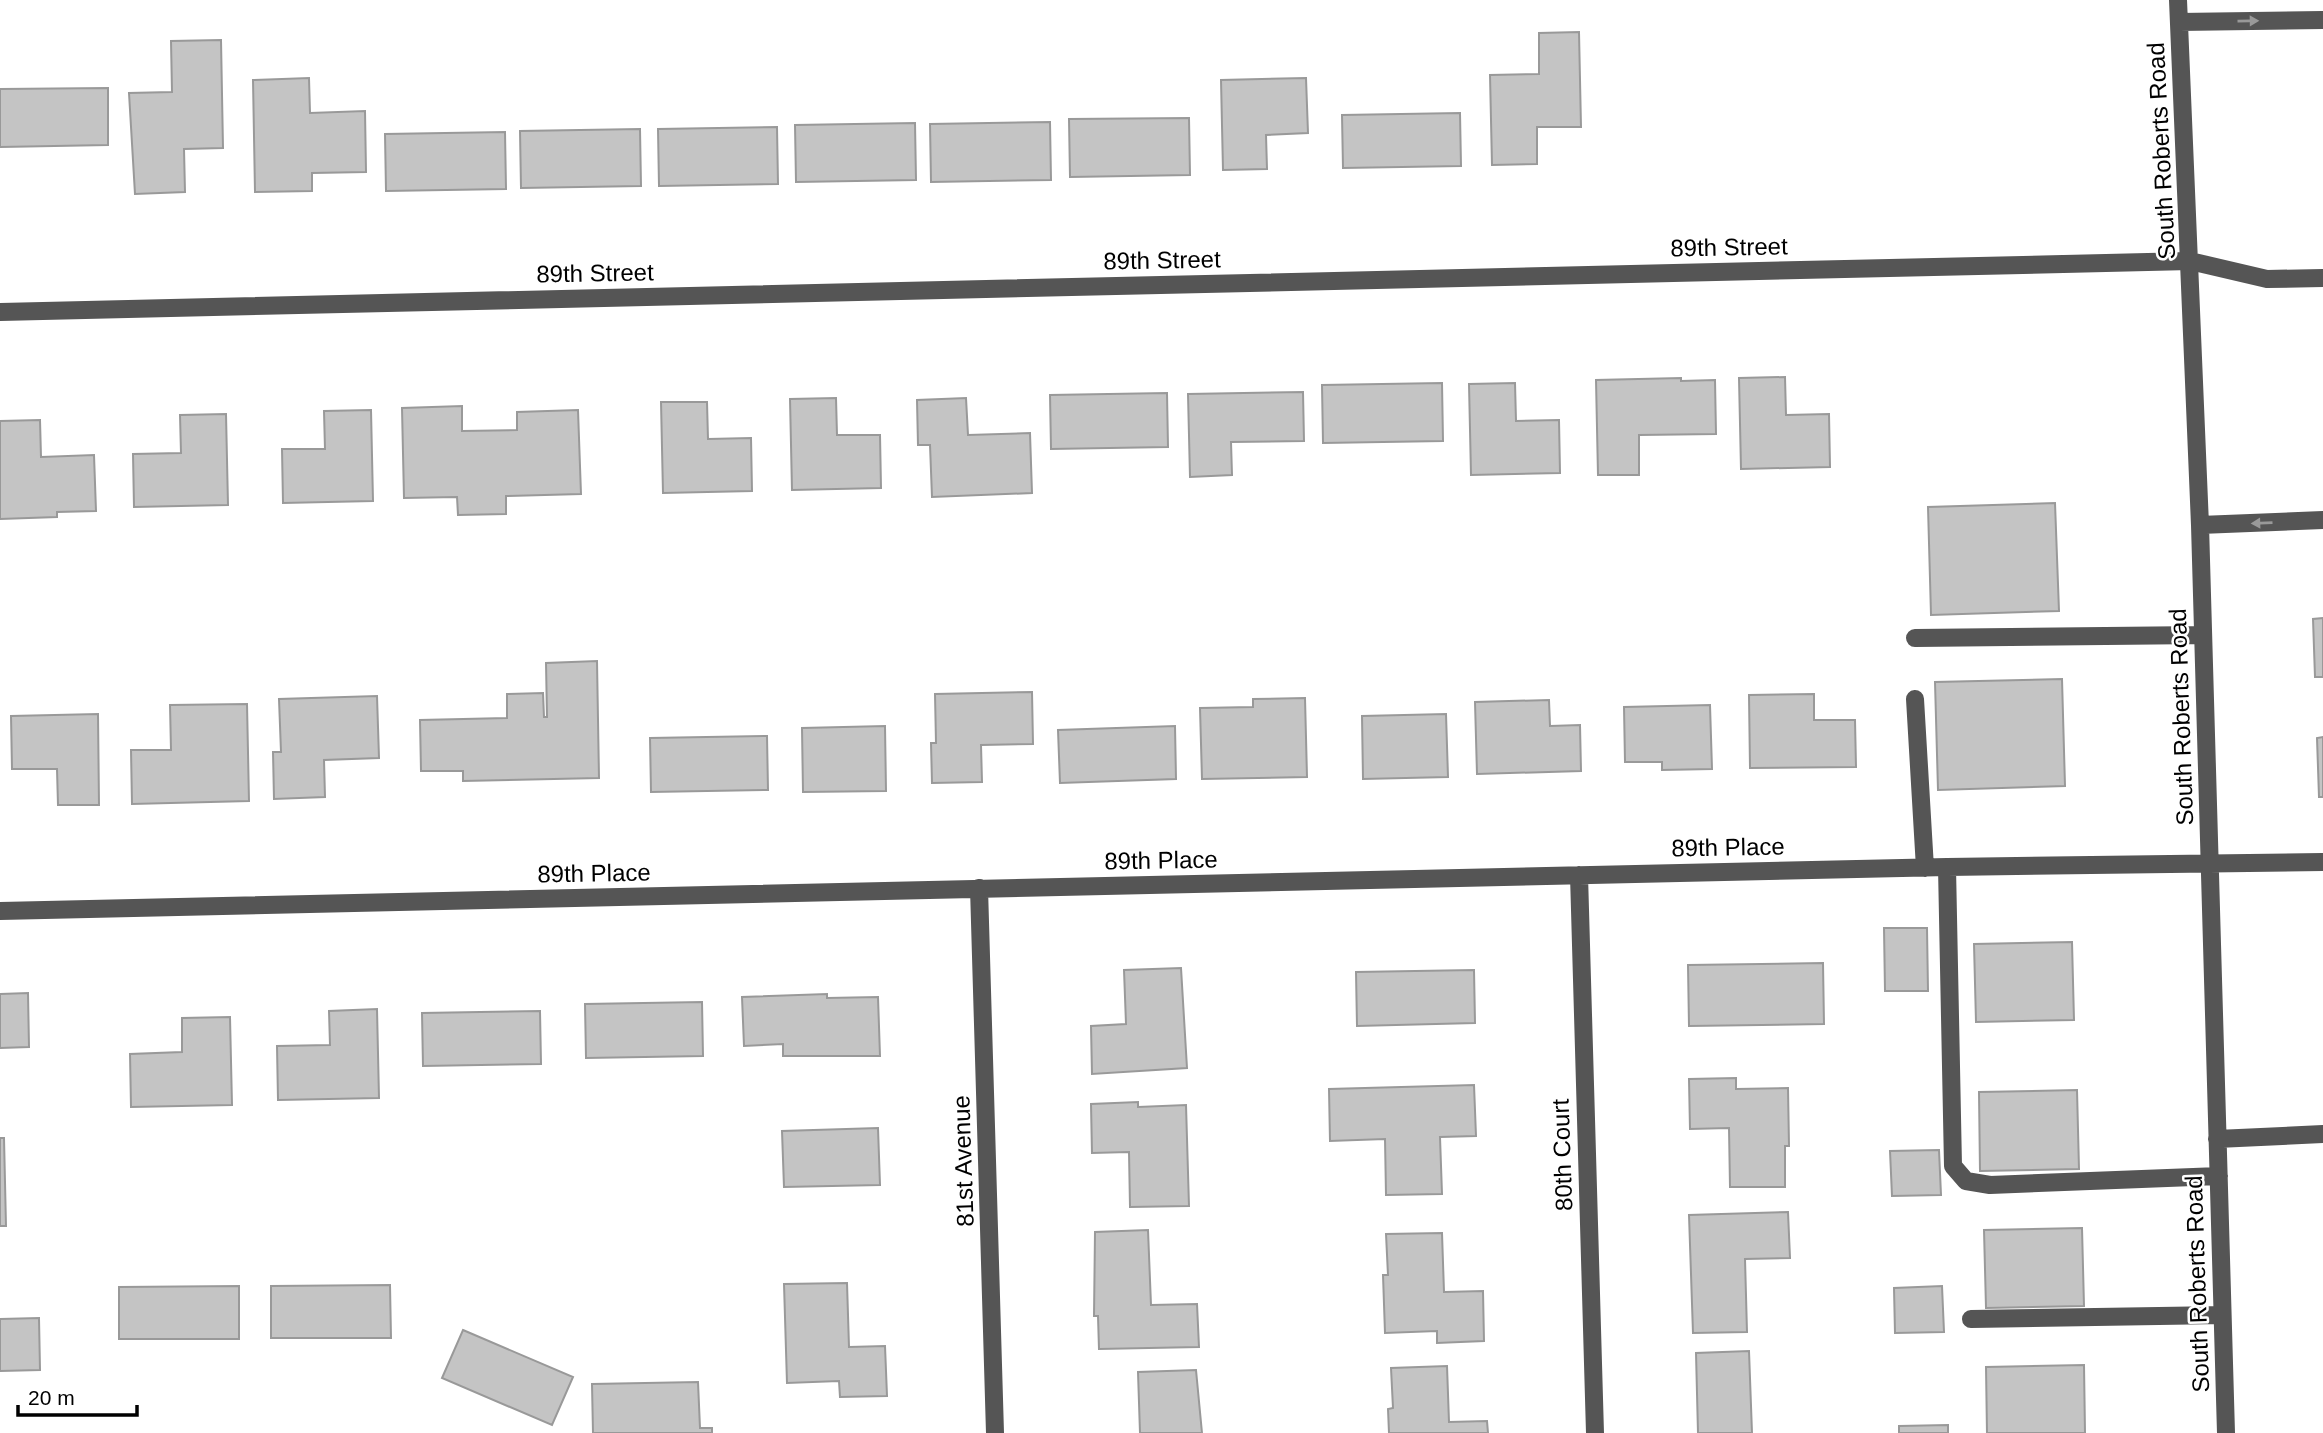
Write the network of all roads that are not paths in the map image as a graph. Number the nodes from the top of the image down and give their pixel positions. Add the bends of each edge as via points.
1 (2178, 0) edge
2 (2323, 20) edge
3 (2179, 22) junction
4 (2190, 261) junction
5 (2323, 278) edge
6 (0, 312) edge
7 (2323, 520) edge
8 (2200, 525) junction
9 (2203, 635) junction
10 (1915, 638) dead end
11 (1915, 699) dead end
12 (2323, 862) edge
13 (2210, 864) junction
14 (1947, 867) junction
15 (1925, 868) junction
16 (1579, 875) junction
17 (979, 888) junction
18 (0, 911) edge
19 (2323, 1135) edge
20 (2217, 1139) junction
21 (2219, 1176) junction
22 (2222, 1315) junction
23 (1971, 1319) dead end
24 (995, 1433) edge
25 (1595, 1433) edge
26 (2225, 1433) edge

1 - 3 street, South Roberts Road
3 -> 2 street
3 - 4 street, South Roberts Road
4 - 5 street, 89th Street via 2267,279
4 - 6 street, 89th Street
4 - 8 street, South Roberts Road
7 -> 8 street
8 - 9 street, South Roberts Road
9 - 10 street
9 - 13 street, South Roberts Road
11 - 15 street
12 - 13 street, 89th Place
13 - 14 street, 89th Place
13 - 20 street, South Roberts Road
14 - 15 street, 89th Place
14 - 21 street via 1953,1166 1966,1181 1990,1185
15 - 16 street, 89th Place
16 - 17 street, 89th Place
16 - 25 street, 80th Court
17 - 18 street, 89th Place
17 - 24 street, 81st Avenue
19 - 20 street
20 - 21 street, South Roberts Road
21 - 22 street, South Roberts Road
22 - 23 street
22 - 26 street, South Roberts Road

